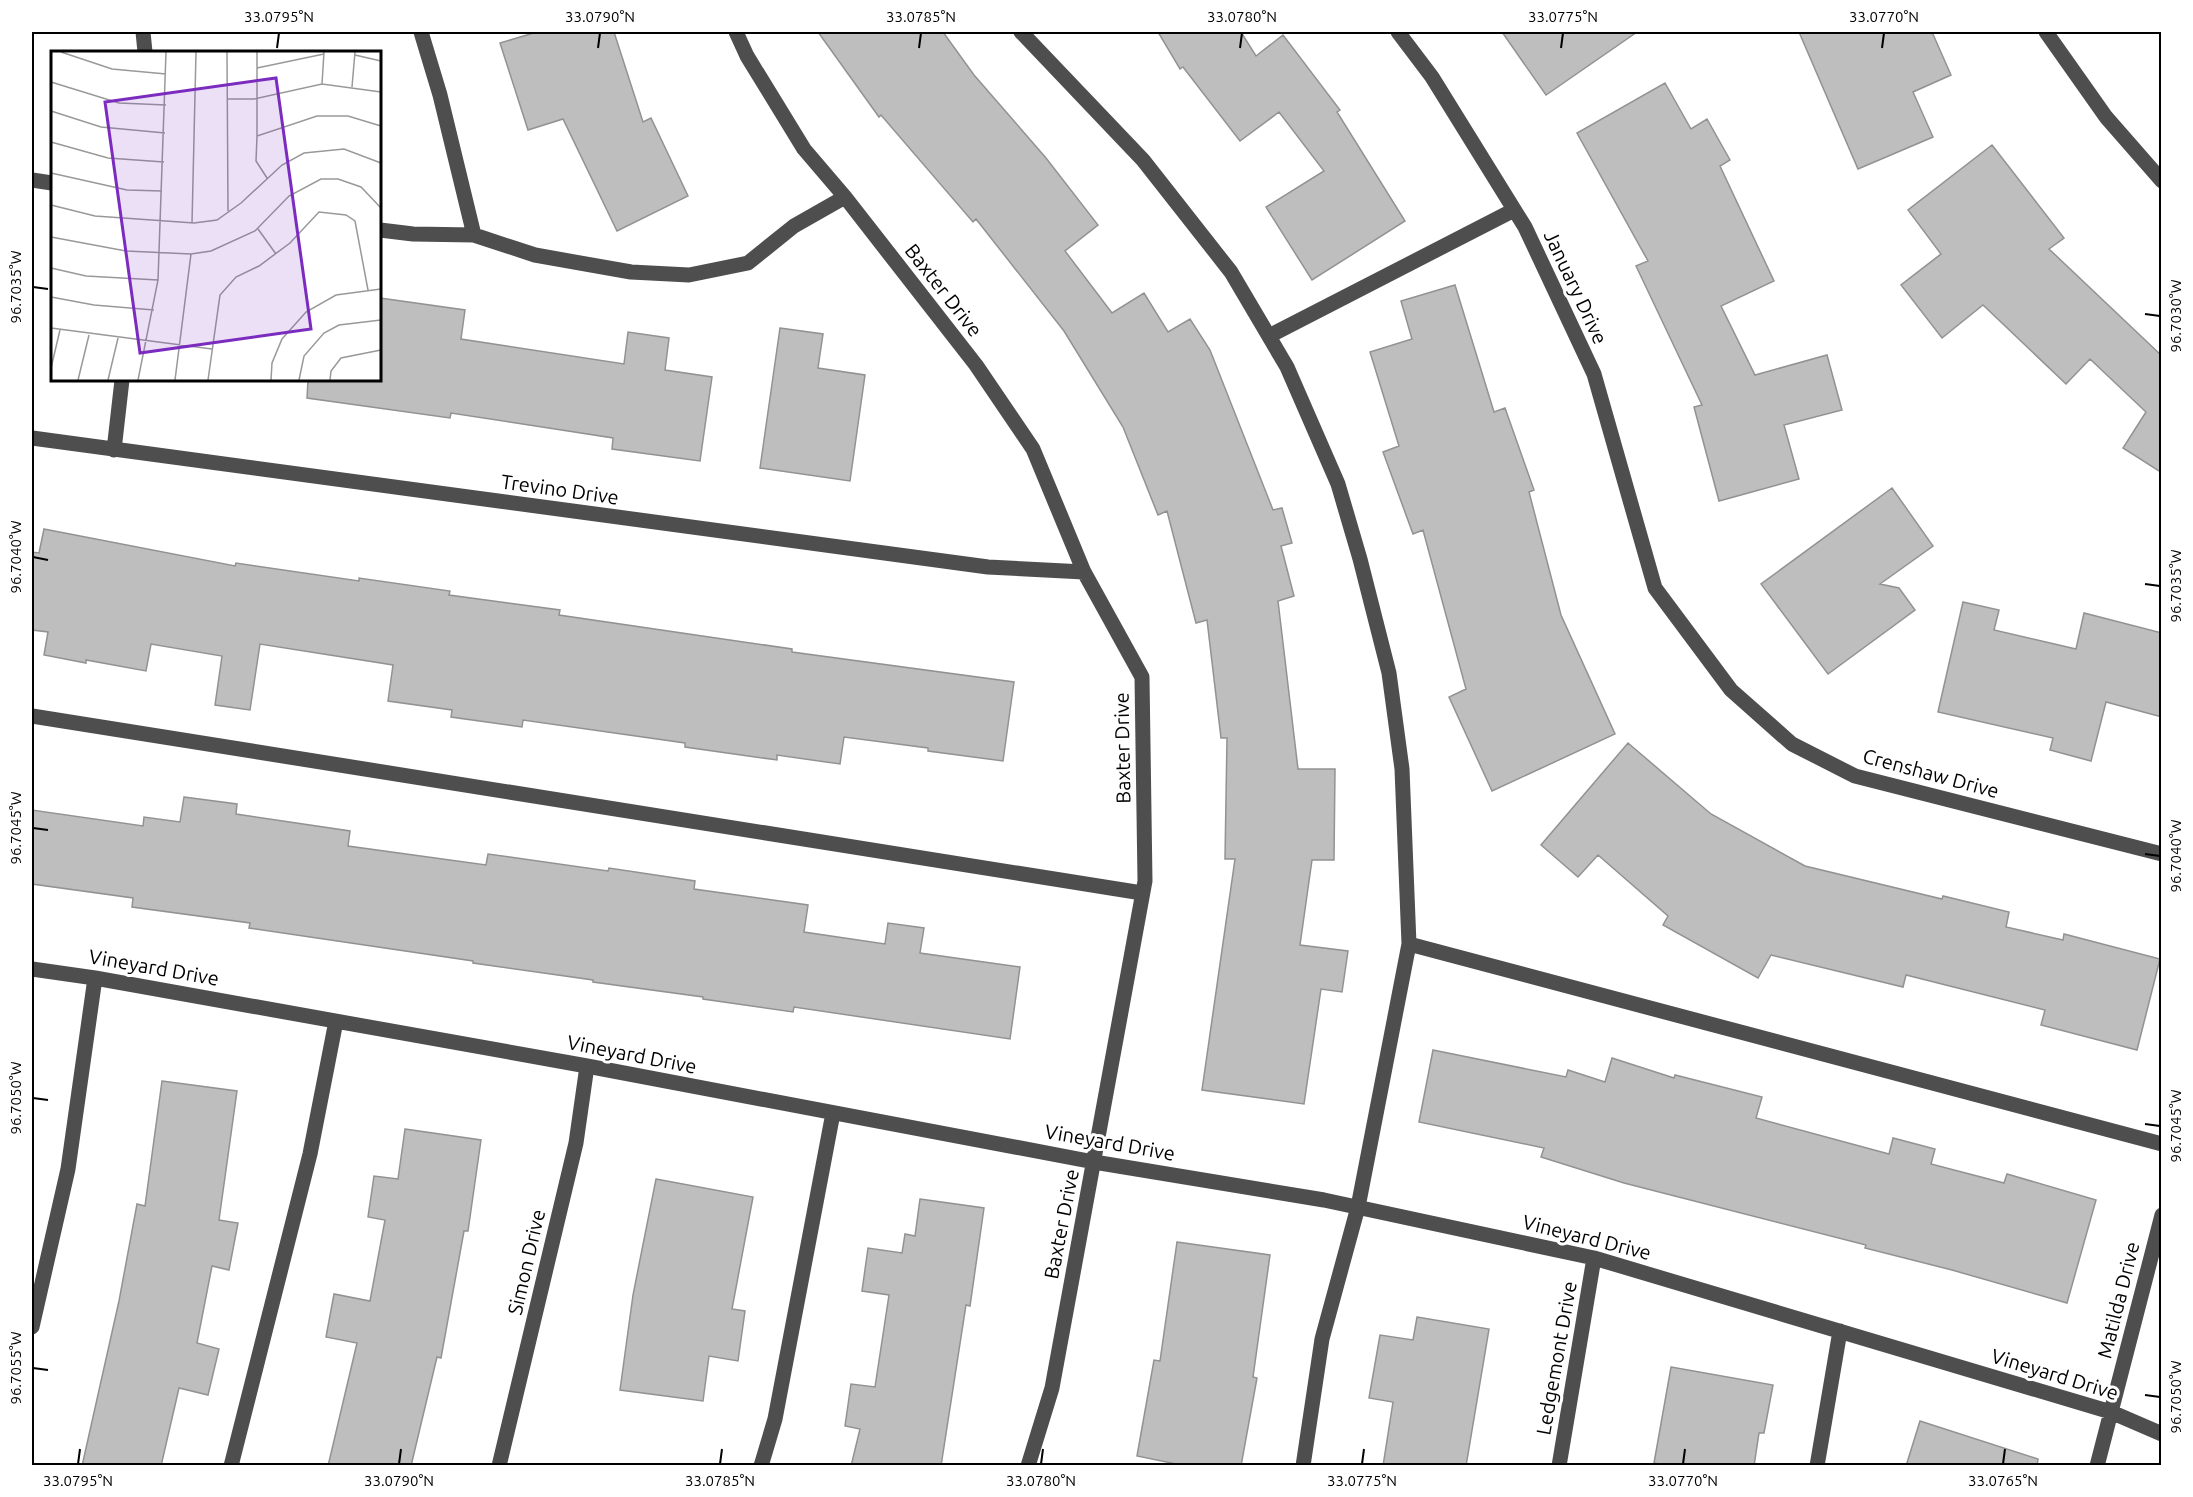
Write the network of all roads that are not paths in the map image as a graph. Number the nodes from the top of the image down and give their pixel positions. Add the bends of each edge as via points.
1 (143, 32) edge
2 (421, 32) edge
3 (736, 32) edge
4 (1021, 32) edge
5 (1398, 32) edge
6 (2046, 32) edge
7 (145, 51) edge
8 (32, 180) edge
9 (2162, 181) edge
10 (51, 183) edge
11 (845, 197) junction
12 (1514, 210) junction
13 (381, 230) edge
14 (474, 235) junction
15 (1269, 336) junction
16 (122, 381) edge
17 (32, 438) edge
18 (114, 450) junction
19 (1084, 572) junction
20 (1655, 588) joint
21 (32, 716) edge
22 (2162, 854) edge
23 (1142, 893) junction
24 (1409, 944) junction
25 (32, 969) edge
26 (95, 978) junction
27 (336, 1022) junction
28 (586, 1066) junction
29 (833, 1113) junction
30 (2162, 1144) edge
31 (1094, 1162) junction
32 (1358, 1207) junction
33 (2162, 1215) edge
34 (1594, 1258) junction
35 (32, 1327) edge
36 (1840, 1331) junction
37 (2111, 1412) junction
38 (2162, 1434) edge
39 (231, 1466) edge
40 (498, 1466) edge
41 (760, 1466) edge
42 (1028, 1466) edge
43 (1303, 1466) edge
44 (1559, 1466) edge
45 (1816, 1466) edge
46 (2097, 1466) edge

1 - 7 street
2 - 14 street
3 - 11 street, Baxter Drive via 747,57 804,149
4 - 15 street via 1143,160 1231,272
5 - 12 street, January Drive via 1432,77
6 - 9 street via 2106,117
8 - 10 street
11 - 14 street via 794,226 748,263 689,275 631,272 535,255
11 - 19 street, Baxter Drive via 976,365 1033,449
12 - 15 street
12 - 20 street, January Drive via 1594,374
13 - 14 street
15 - 24 street via 1287,367 1338,484 1389,673 1402,769
16 - 18 street
17 - 18 street, Trevino Drive
18 - 19 street, Trevino Drive via 988,567
19 - 23 street, Baxter Drive via 1142,676
20 - 22 street, Crenshaw Drive via 1731,690 1792,744 1855,776
21 - 23 street
23 - 31 street, Baxter Drive
24 - 30 street
24 - 32 street
25 - 26 street, Vineyard Drive
26 - 27 street, Vineyard Drive
26 - 35 street via 68,1169
27 - 28 street, Vineyard Drive
27 - 39 street via 310,1154
28 - 29 street, Vineyard Drive
28 - 40 street, Simon Drive via 576,1143
29 - 31 street, Vineyard Drive
29 - 41 street via 775,1419
31 - 32 street, Vineyard Drive
31 - 42 street, Baxter Drive via 1052,1388
32 - 34 street, Vineyard Drive
32 - 43 street via 1322,1339
33 - 37 street, Matilda Drive
34 - 36 street, Vineyard Drive
34 - 44 street, Ledgemont Drive
36 - 37 street, Vineyard Drive
36 - 45 street
37 - 38 street, Vineyard Drive
37 - 46 street, Matilda Drive

